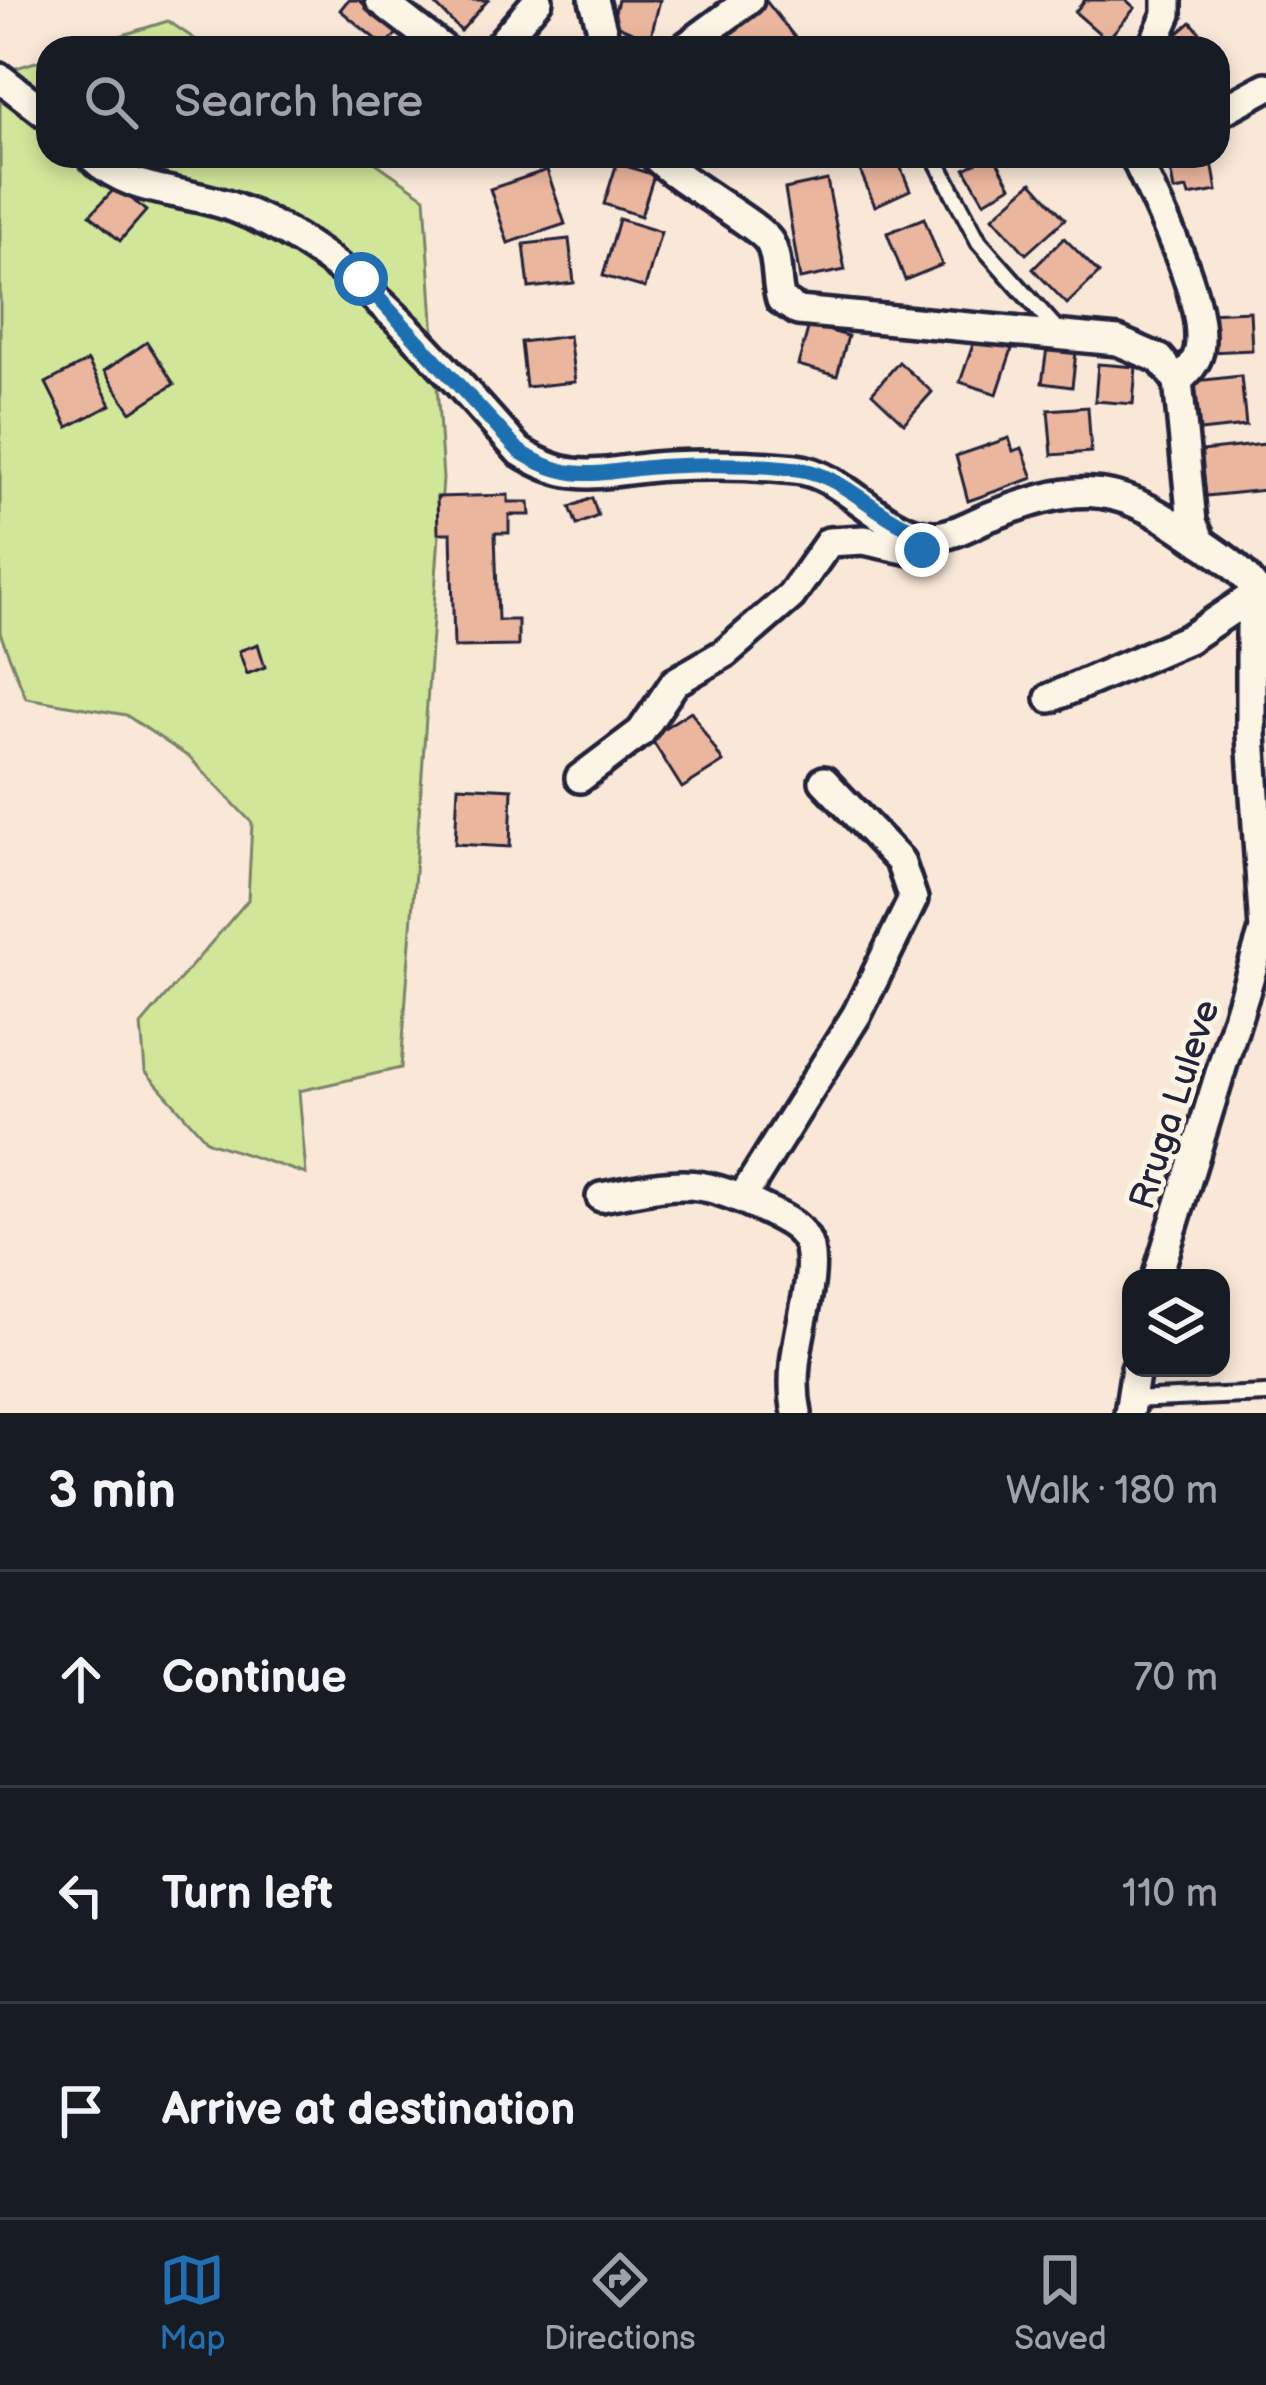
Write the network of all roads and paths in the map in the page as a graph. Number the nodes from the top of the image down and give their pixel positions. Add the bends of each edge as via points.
1 (380, 0) edge
2 (538, 0) edge
3 (594, 0) edge
4 (749, 0) edge
5 (1167, 0) edge
6 (426, 36) edge
7 (507, 36) edge
8 (604, 36) edge
9 (700, 36) edge
10 (1157, 36) edge
11 (0, 78) edge
12 (1266, 87) edge
13 (36, 106) edge
14 (1230, 106) edge
15 (103, 168) edge
16 (669, 168) edge
17 (940, 168) edge
18 (1140, 168) edge
19 (1152, 168) edge
20 (1150, 190) junction
21 (1058, 332) junction
22 (1178, 381) junction
23 (936, 536) junction
24 (1202, 543) junction
25 (1261, 593) edge
26 (1050, 698) dead end
27 (580, 778) dead end
28 (824, 781) dead end
29 (602, 1197) dead end
30 (742, 1198) junction
31 (1160, 1269) edge
32 (1135, 1377) edge
33 (1266, 1394) edge
34 (1130, 1407) edge
35 (797, 1413) edge

1 - 6 street
2 - 7 street
3 - 8 street
4 - 9 street
5 - 10 street
11 - 13 street
12 - 14 street
15 - 23 street via 113,178 234,207 361,279 519,451 548,470 582,476 665,466 799,469 832,478 896,522
16 - 21 street via 764,235 782,300 799,311
17 - 21 lane via 979,242
18 - 20 street
19 - 20 street
20 - 22 street via 1199,332 1196,361
21 - 22 street via 1145,349
22 - 24 street via 1192,522
23 - 24 street via 1080,488 1153,508
23 - 27 street via 914,551 830,542 791,596 675,682 640,732
24 - 25 street
25 - 26 street via 1188,639
25 - 31 street, Rruga Luleve via 1251,627 1251,735 1264,930
28 - 30 street via 900,862 913,899 857,1013
29 - 30 street via 697,1182
30 - 35 street via 788,1220 809,1247 791,1385
32 - 34 street
33 - 34 lane

